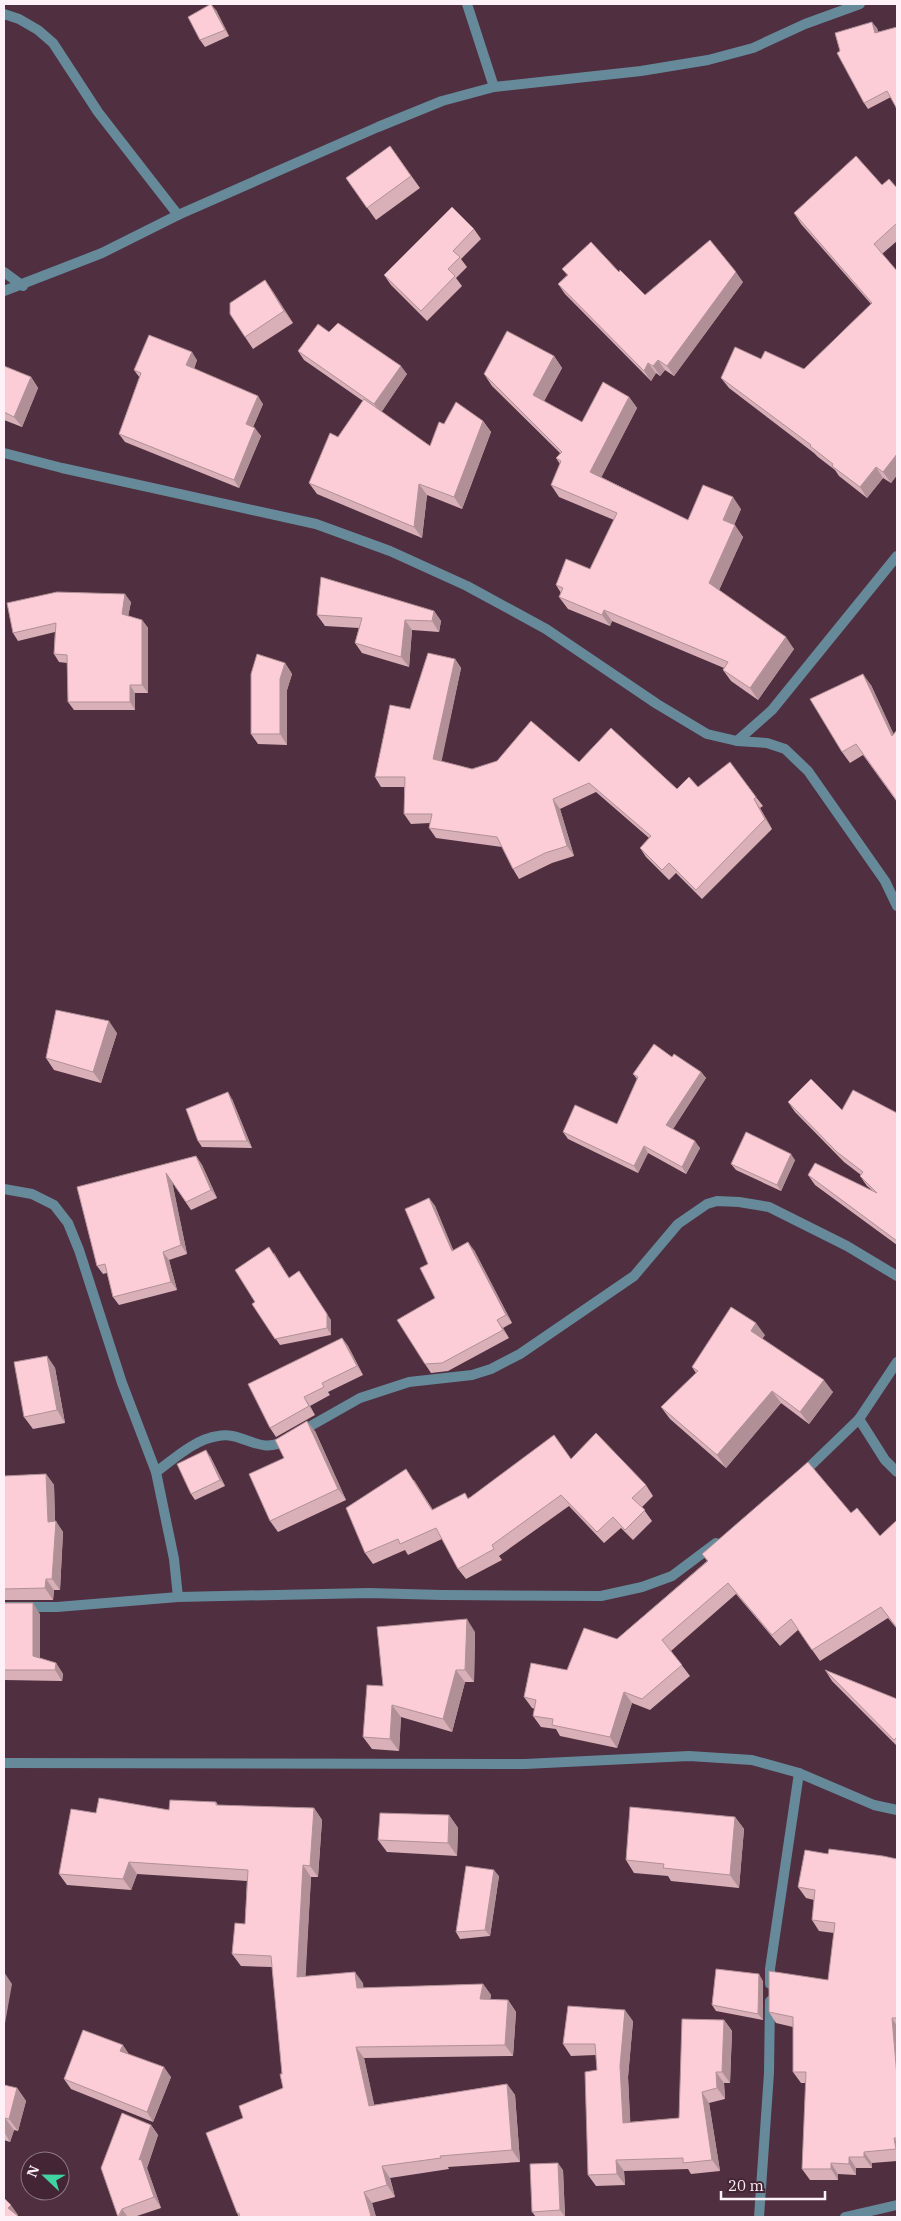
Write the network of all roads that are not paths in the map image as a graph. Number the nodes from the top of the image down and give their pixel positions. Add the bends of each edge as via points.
1 (467, 4) edge
2 (860, 4) edge
3 (4, 14) edge
4 (494, 87) junction
5 (178, 215) junction
6 (4, 272) edge
7 (23, 286) junction
8 (4, 291) edge
9 (4, 453) edge
10 (897, 556) edge
11 (737, 741) junction
12 (897, 906) edge
13 (4, 1189) edge
14 (897, 1276) edge
15 (897, 1362) edge
16 (859, 1420) junction
17 (156, 1472) junction
18 (897, 1472) edge
19 (791, 1484) edge
20 (726, 1535) edge
21 (178, 1597) junction
22 (4, 1607) edge
23 (4, 1763) edge
24 (799, 1773) junction
25 (897, 1810) edge
26 (897, 2205) edge
27 (759, 2217) edge
28 (844, 2217) edge

1 - 4 street
2 - 4 street via 753,48 708,60 641,72
3 - 5 street via 38,30 53,43 98,112
4 - 5 street via 442,101
5 - 7 street via 102,253
6 - 7 street
7 - 8 street
9 - 11 street via 316,524 390,551 467,586 546,629 707,734
10 - 11 street via 772,710
11 - 12 street via 767,742 785,748 808,771 885,881
13 - 17 street via 42,1197 54,1205 68,1223
14 - 17 street via 847,1246 769,1207 716,1201 678,1224 634,1276 520,1354 491,1369 409,1382 360,1398 282,1443 270,1446 260,1446 232,1436 218,1436 199,1442
15 - 16 street
16 - 18 street via 885,1460
16 - 19 street
17 - 21 street via 174,1559
20 - 21 street via 672,1576 601,1596 369,1593
21 - 22 street via 57,1607
23 - 24 street via 525,1764 689,1756 752,1760
24 - 25 street via 874,1805
24 - 27 street via 770,1970 769,2073
26 - 28 street

